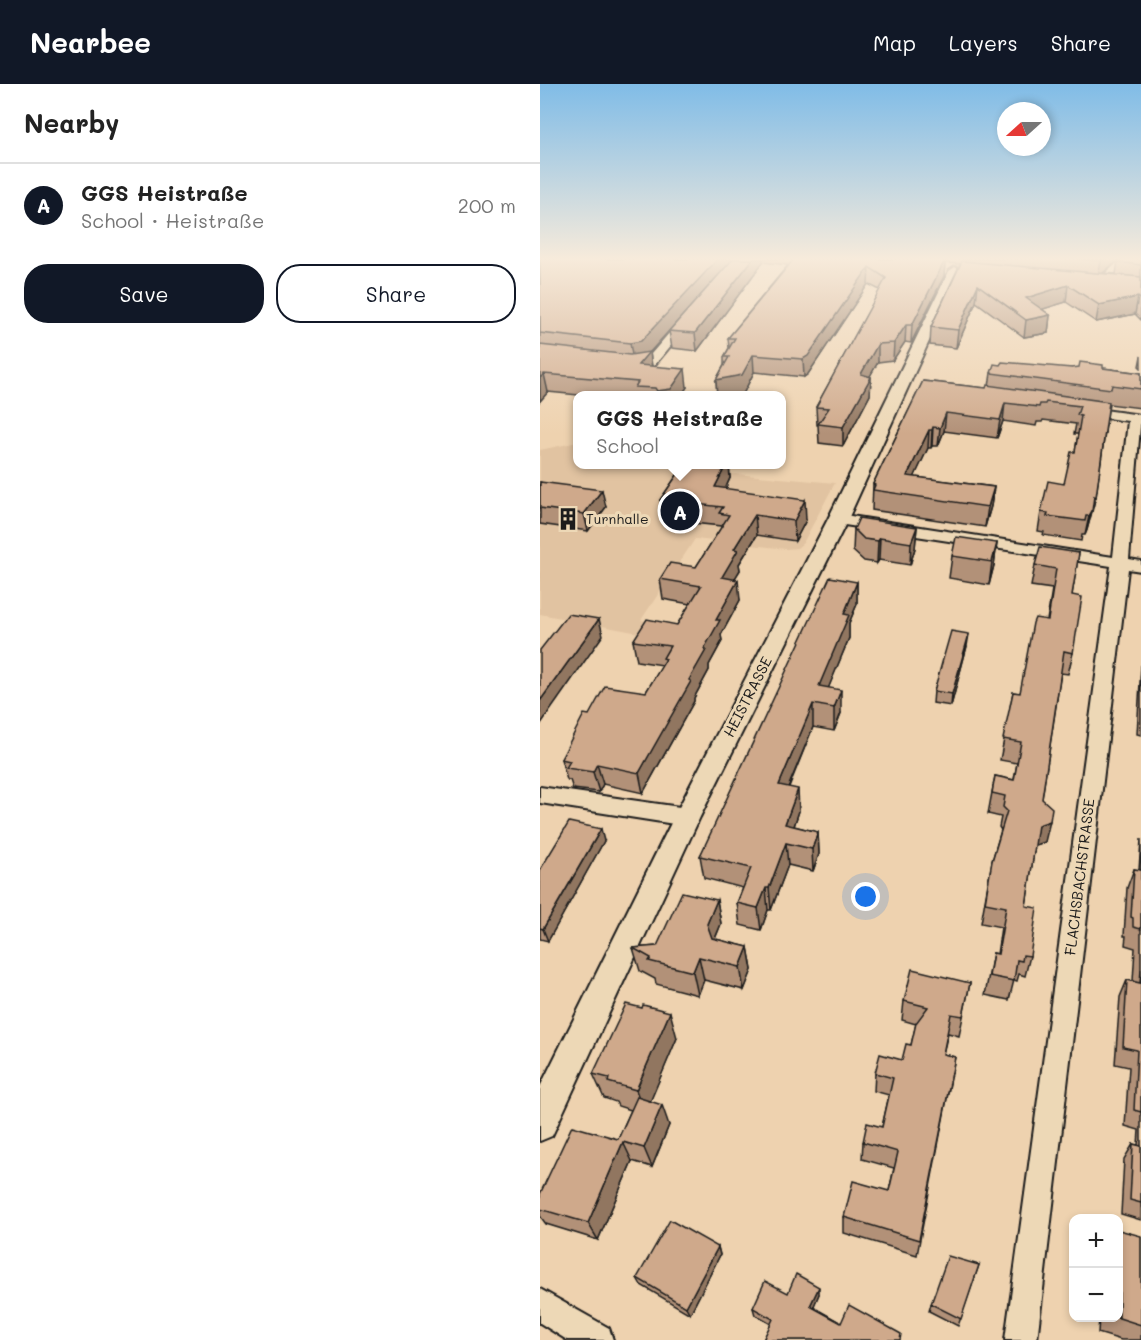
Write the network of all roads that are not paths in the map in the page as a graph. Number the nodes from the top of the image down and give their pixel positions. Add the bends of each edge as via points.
1 (688, 318) edge
2 (935, 318) edge
3 (610, 364) edge
4 (1066, 409) edge
5 (1138, 419) edge
6 (838, 519) junction
7 (1130, 564) edge
8 (540, 795) edge
9 (687, 817) junction
10 (540, 1124) edge
11 (540, 1305) edge
12 (597, 1340) edge
13 (1021, 1340) edge

1 - 3 street via 649,364
2 - 6 street, HEISTRASSE
4 - 5 street
5 - 7 street, FLACHSBACHSTRASSE
6 - 7 street
6 - 9 street, HEISTRASSE
7 - 13 street, FLACHSBACHSTRASSE
8 - 9 street
9 - 10 street, HEISTRASSE
11 - 12 street

